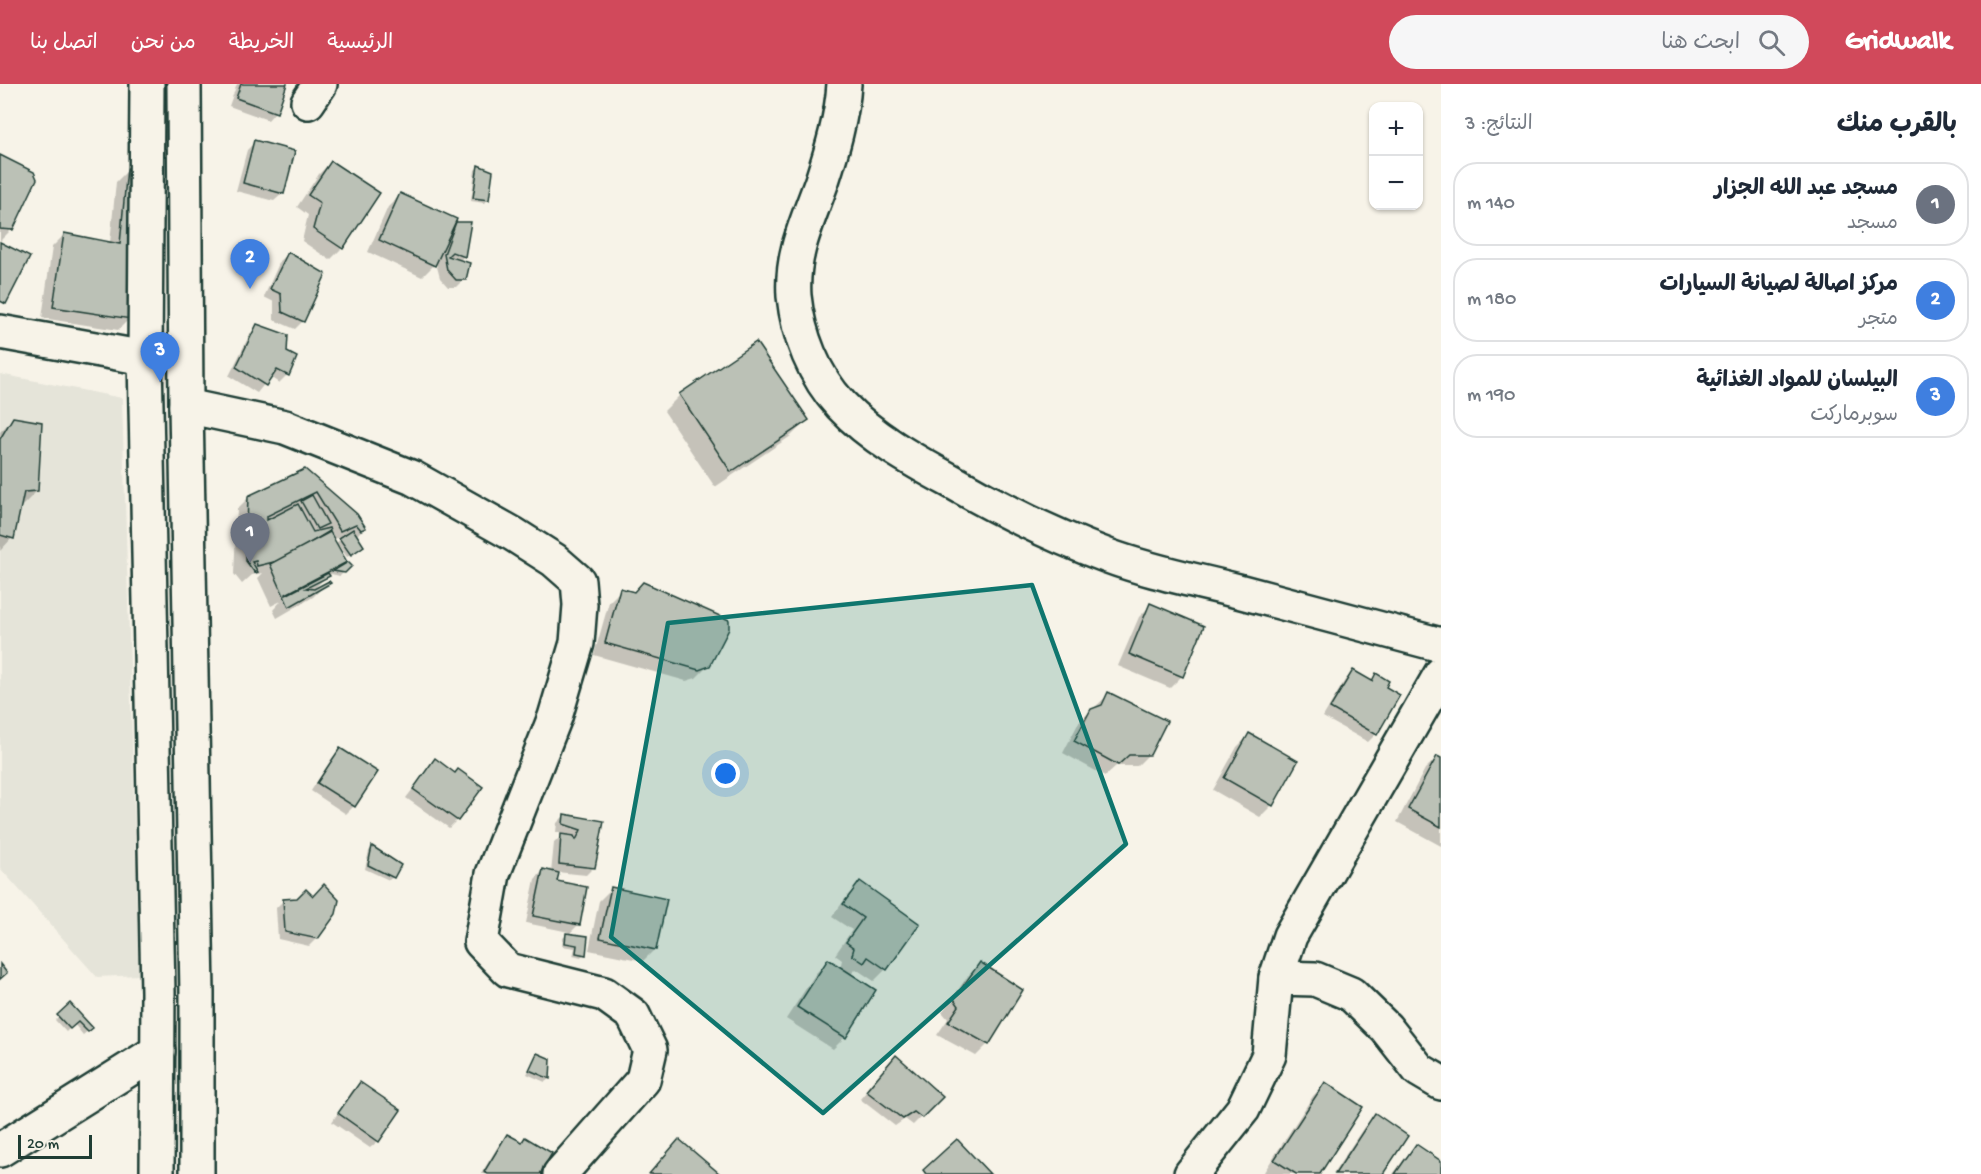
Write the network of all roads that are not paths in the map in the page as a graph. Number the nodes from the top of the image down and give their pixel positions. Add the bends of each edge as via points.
1 (147, 84) edge
2 (184, 84) edge
3 (844, 84) edge
4 (0, 332) edge
5 (145, 358) junction
6 (186, 406) junction
7 (1441, 645) edge
8 (1441, 674) edge
9 (1276, 978) junction
10 (158, 1051) junction
11 (1441, 1083) edge
12 (0, 1150) edge
13 (157, 1174) edge
14 (196, 1174) edge
15 (560, 1174) edge
16 (1191, 1174) edge

1 - 5 street
2 - 6 street
3 - 7 street via 828,161 800,239 794,267 794,296 808,353 839,403 860,424 986,501 1108,556
4 - 5 street
5 - 10 street
6 - 14 street via 197,981
6 - 15 street via 285,428 413,478 513,534 578,581 577,643 555,717 493,874 481,942 508,970 604,994 633,1015 650,1050 643,1080
8 - 9 street via 1290,936
9 - 11 street via 1315,979 1351,994 1386,1028 1419,1070
9 - 16 street via 1269,1056 1243,1109
10 - 12 street
10 - 13 street

